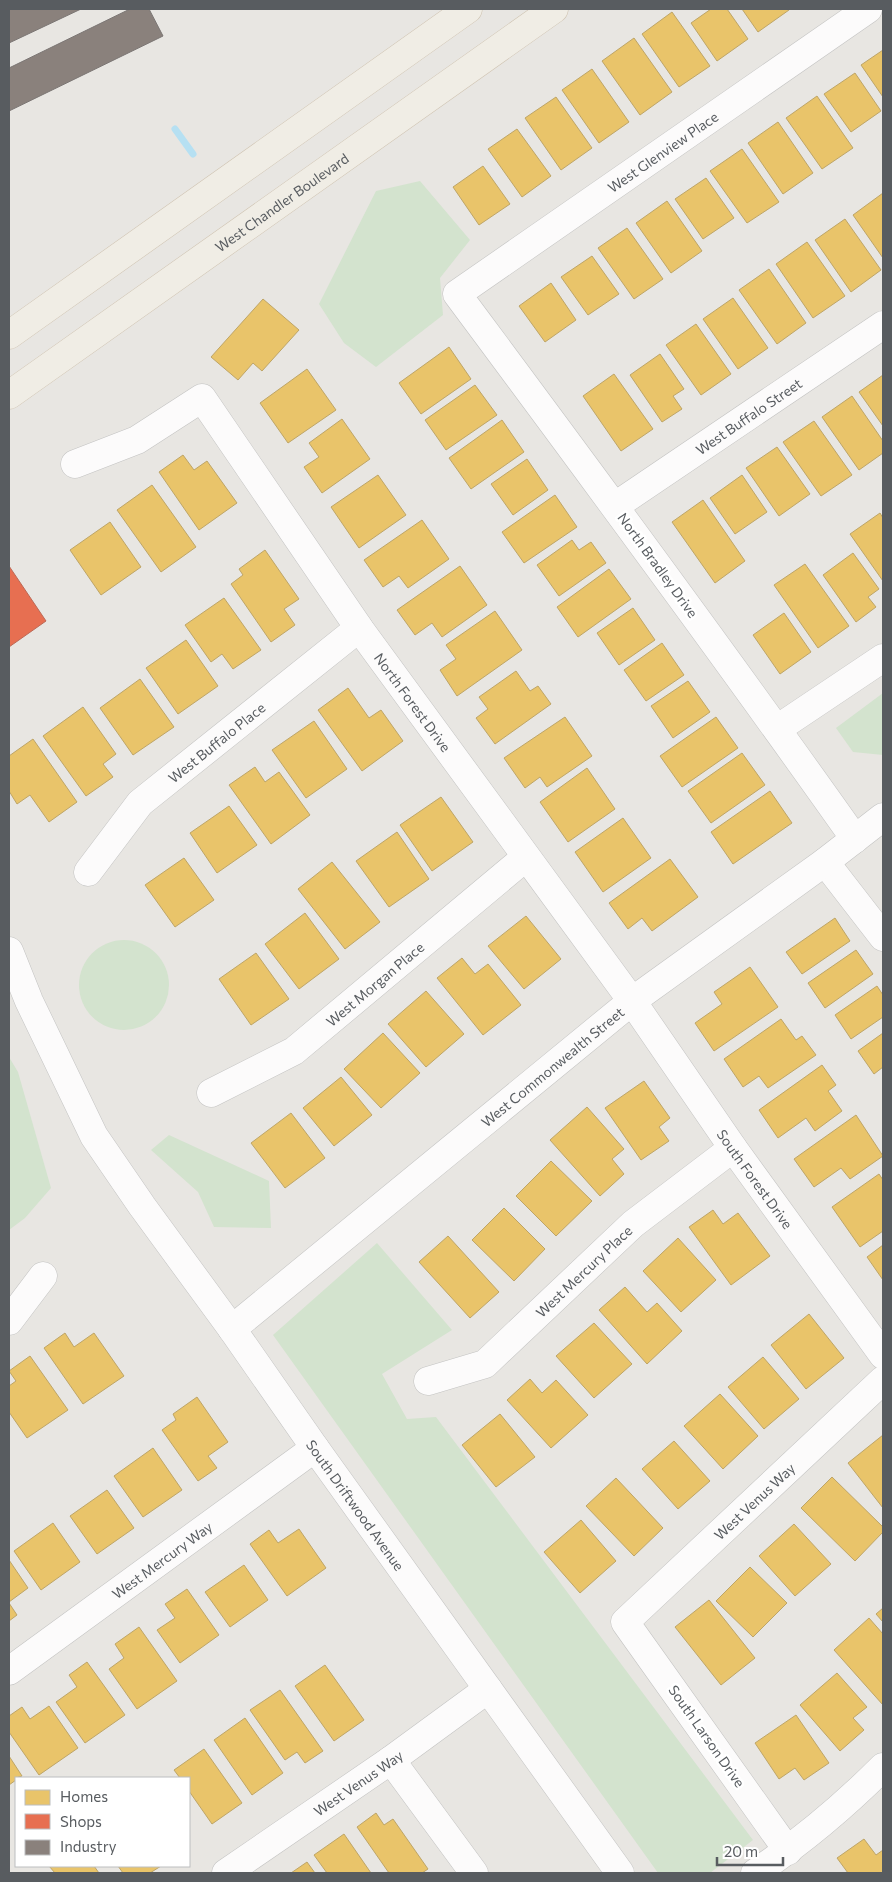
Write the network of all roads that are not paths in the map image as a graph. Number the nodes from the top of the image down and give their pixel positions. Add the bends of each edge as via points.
1 (468, 9) edge
2 (554, 9) edge
3 (868, 9) edge
4 (456, 294) joint
5 (883, 324) edge
6 (9, 335) edge
7 (9, 395) edge
8 (75, 464) dead end
9 (615, 506) junction
10 (359, 628) junction
11 (883, 658) edge
12 (777, 729) junction
13 (883, 817) edge
14 (854, 839) junction
15 (526, 857) junction
16 (825, 862) junction
17 (88, 872) dead end
18 (883, 937) edge
19 (9, 951) edge
20 (632, 1001) junction
21 (19, 1005) edge
22 (211, 1093) dead end
23 (733, 1148) junction
24 (43, 1276) dead end
25 (9, 1320) edge
26 (232, 1329) junction
27 (883, 1354) edge
28 (428, 1380) dead end
29 (883, 1380) edge
30 (315, 1448) junction
31 (625, 1622) joint
32 (9, 1671) edge
33 (488, 1689) junction
34 (391, 1760) junction
35 (883, 1767) edge
36 (788, 1851) junction
37 (226, 1873) edge
38 (474, 1873) edge
39 (620, 1873) edge
40 (755, 1873) edge

1 - 6 main road
2 - 7 main road, West Chandler Boulevard
3 - 4 street, West Glenview Place
4 - 9 street, North Bradley Drive
5 - 9 street, West Buffalo Street
8 - 10 street, North Forest Drive via 137,440 202,398
9 - 12 street, North Bradley Drive
10 - 15 street, North Forest Drive
10 - 17 street, West Buffalo Place via 140,803
11 - 12 street
12 - 14 street, North Bradley Drive
13 - 14 street, West Commonwealth Street
14 - 16 street, West Commonwealth Street
15 - 20 street, North Forest Drive
15 - 22 street, West Morgan Place via 294,1051
16 - 18 street
16 - 20 street, West Commonwealth Street
19 - 21 street, South Driftwood Avenue
20 - 23 street, South Forest Drive
20 - 26 street, West Commonwealth Street
21 - 26 street, South Driftwood Avenue via 94,1136
23 - 27 street, South Forest Drive
23 - 28 street, West Mercury Place via 633,1224 484,1364
24 - 25 street
26 - 30 street, South Driftwood Avenue
29 - 31 street, West Venus Way
30 - 32 street, West Mercury Way
30 - 33 street, South Driftwood Avenue
31 - 36 street, South Larson Drive
33 - 34 street, West Venus Way
33 - 39 street, South Driftwood Avenue
34 - 37 street, West Venus Way
34 - 38 street
35 - 36 street
36 - 40 street

